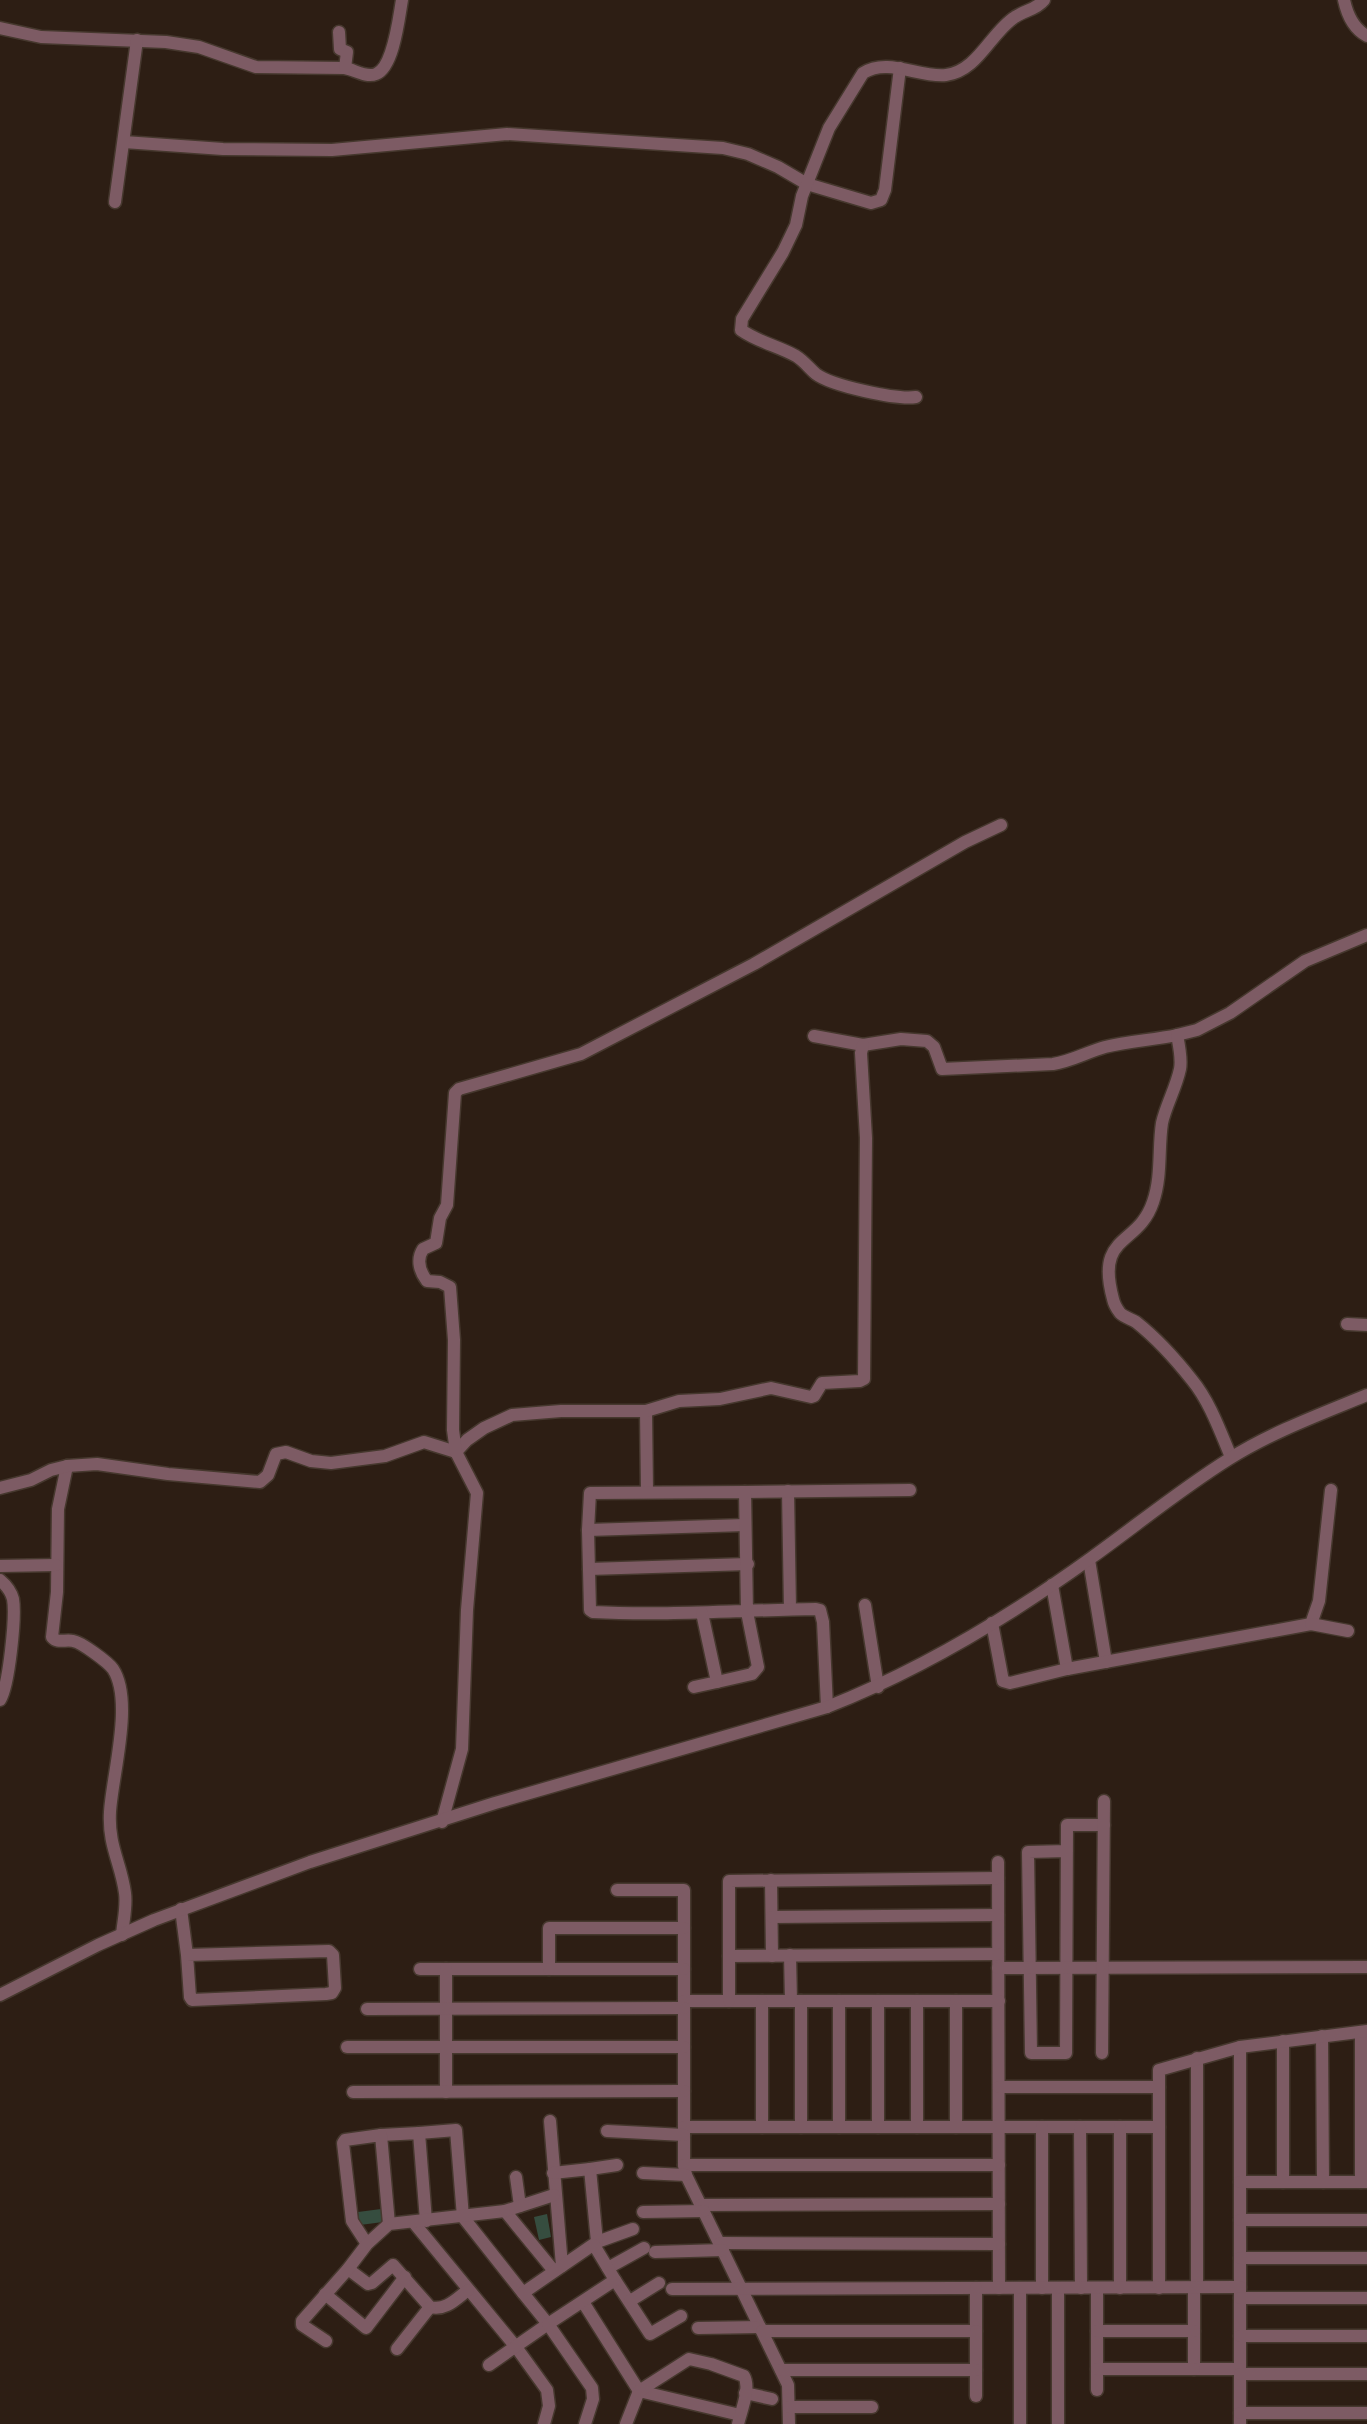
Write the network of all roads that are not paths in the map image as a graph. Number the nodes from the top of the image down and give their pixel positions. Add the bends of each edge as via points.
1 (402, 0) edge
2 (1044, 0) edge
3 (1344, 0) edge
4 (0, 28) edge
5 (339, 32) dead end
6 (1367, 36) edge
7 (137, 40) junction
8 (345, 68) junction
9 (900, 68) junction
10 (124, 142) junction
11 (807, 184) junction
12 (115, 202) dead end
13 (916, 397) dead end
14 (1001, 825) dead end
15 (1367, 935) edge
16 (1177, 1035) junction
17 (814, 1036) dead end
18 (863, 1046) junction
19 (1347, 1324) dead end
20 (1367, 1324) edge
21 (1367, 1395) edge
22 (646, 1410) junction
23 (456, 1452) junction
24 (1231, 1457) junction
25 (67, 1466) junction
26 (0, 1488) edge
27 (910, 1490) dead end
28 (1331, 1490) dead end
29 (647, 1491) junction
30 (788, 1491) junction
31 (745, 1492) junction
32 (745, 1525) junction
33 (588, 1530) junction
34 (1089, 1560) junction
35 (56, 1564) junction
36 (748, 1564) junction
37 (0, 1566) edge
38 (589, 1569) junction
39 (0, 1580) edge
40 (1052, 1585) junction
41 (865, 1605) dead end
42 (790, 1609) junction
43 (702, 1612) junction
44 (747, 1612) junction
45 (992, 1623) junction
46 (1311, 1624) junction
47 (1348, 1632) dead end
48 (1106, 1662) junction
49 (1067, 1669) junction
50 (717, 1682) junction
51 (694, 1687) dead end
52 (878, 1687) junction
53 (0, 1700) edge
54 (827, 1707) junction
55 (1104, 1801) dead end
56 (442, 1822) junction
57 (1104, 1825) junction
58 (1067, 1852) junction
59 (998, 1862) dead end
60 (998, 1878) junction
61 (771, 1880) junction
62 (616, 1890) dead end
63 (181, 1909) junction
64 (998, 1915) junction
65 (772, 1917) junction
66 (684, 1928) junction
67 (122, 1935) junction
68 (998, 1954) junction
69 (187, 1955) junction
70 (790, 1955) junction
71 (729, 1956) junction
72 (772, 1956) junction
73 (1367, 1967) edge
74 (998, 1968) junction
75 (1030, 1968) junction
76 (1066, 1968) junction
77 (1103, 1968) junction
78 (420, 1969) dead end
79 (446, 1969) junction
80 (549, 1969) junction
81 (684, 1969) junction
82 (0, 1995) edge
83 (729, 2001) junction
84 (762, 2001) junction
85 (796, 2001) junction
86 (839, 2001) junction
87 (878, 2001) junction
88 (917, 2001) junction
89 (956, 2001) junction
90 (999, 2001) junction
91 (684, 2005) junction
92 (446, 2008) junction
93 (367, 2009) dead end
94 (1364, 2031) edge
95 (1322, 2036) junction
96 (1283, 2041) junction
97 (347, 2047) dead end
98 (446, 2047) junction
99 (684, 2047) junction
100 (1240, 2047) junction
101 (1102, 2053) dead end
102 (1197, 2058) junction
103 (999, 2087) junction
104 (1159, 2087) junction
105 (684, 2091) junction
106 (353, 2092) dead end
107 (446, 2092) junction
108 (550, 2121) dead end
109 (762, 2127) junction
110 (801, 2127) junction
111 (839, 2127) junction
112 (878, 2127) junction
113 (917, 2127) junction
114 (956, 2127) junction
115 (999, 2127) junction
116 (1042, 2127) junction
117 (1080, 2127) junction
118 (1120, 2127) junction
119 (1159, 2127) junction
120 (607, 2131) dead end
121 (684, 2131) junction
122 (418, 2133) junction
123 (381, 2135) junction
124 (617, 2164) dead end
125 (999, 2165) junction
126 (590, 2169) junction
127 (685, 2170) junction
128 (553, 2173) junction
129 (643, 2173) dead end
130 (516, 2177) dead end
131 (1240, 2182) junction
132 (1283, 2182) junction
133 (1323, 2182) junction
134 (1364, 2182) edge
135 (554, 2195) junction
136 (999, 2204) junction
137 (520, 2206) junction
138 (702, 2208) junction
139 (505, 2211) junction
140 (643, 2212) dead end
141 (463, 2217) junction
142 (1240, 2220) junction
143 (1367, 2220) edge
144 (420, 2222) junction
145 (389, 2224) junction
146 (633, 2229) dead end
147 (367, 2244) junction
148 (596, 2244) junction
149 (999, 2244) junction
150 (721, 2247) junction
151 (1240, 2258) junction
152 (1367, 2258) edge
153 (558, 2268) junction
154 (608, 2268) junction
155 (348, 2269) junction
156 (405, 2277) junction
157 (615, 2280) junction
158 (658, 2283) dead end
159 (742, 2288) junction
160 (976, 2288) junction
161 (999, 2288) junction
162 (1020, 2288) junction
163 (1042, 2288) junction
164 (1058, 2288) junction
165 (1080, 2288) junction
166 (1097, 2288) junction
167 (1120, 2288) junction
168 (1159, 2288) junction
169 (1196, 2288) junction
170 (468, 2290) junction
171 (672, 2290) dead end
172 (523, 2293) junction
173 (1240, 2293) junction
174 (325, 2294) junction
175 (1367, 2298) edge
176 (584, 2302) junction
177 (630, 2302) junction
178 (430, 2307) junction
179 (681, 2316) dead end
180 (548, 2324) junction
181 (698, 2328) dead end
182 (761, 2329) junction
183 (1194, 2330) junction
184 (976, 2331) junction
185 (1097, 2331) junction
186 (1240, 2336) junction
187 (1367, 2336) edge
188 (326, 2341) dead end
189 (516, 2347) junction
190 (397, 2349) dead end
191 (489, 2365) dead end
192 (1097, 2369) junction
193 (1194, 2369) junction
194 (781, 2370) junction
195 (976, 2370) junction
196 (1240, 2372) junction
197 (1367, 2374) edge
198 (1097, 2390) dead end
199 (639, 2391) junction
200 (745, 2393) junction
201 (976, 2396) dead end
202 (772, 2399) dead end
203 (789, 2407) junction
204 (872, 2407) dead end
205 (1367, 2413) edge
206 (739, 2419) edge
207 (1240, 2419) edge
208 (630, 2423) edge
209 (544, 2424) edge
210 (585, 2424) edge
211 (789, 2424) edge
212 (1020, 2424) edge
213 (1058, 2424) edge

1 - 8 street via 394,43 382,69 374,75
2 - 9 street via 1032,10 1014,17 980,54 959,71 935,75
3 - 6 street via 1352,22
4 - 7 street via 41,37
5 - 8 street via 340,49 347,52
7 - 8 street via 199,47 256,66
7 - 10 street
9 - 11 street via 871,68 863,73 828,128
9 - 11 street via 885,190 881,200 872,202
10 - 11 street via 223,149 332,150 507,134 723,148 778,166
10 - 12 street
11 - 13 street via 796,225 742,319 741,330 796,356 828,380 896,397
14 - 23 street via 965,842 740,972 581,1054 459,1089 455,1094 447,1205 440,1218 436,1243 423,1249 419,1258 421,1273 427,1281 450,1287
15 - 16 street via 1305,960 1230,1013 1197,1030
16 - 18 street via 1103,1048 1067,1062 996,1068 942,1069 934,1047 920,1039
16 - 24 street via 1180,1069 1162,1124 1159,1174 1153,1202 1145,1220 1112,1252 1108,1269 1113,1298 1120,1313 1151,1335 1192,1380 1214,1417
17 - 18 street
18 - 22 street via 866,1138 864,1379 822,1382 810,1397 771,1388
19 - 20 street
21 - 24 street via 1301,1422
22 - 23 street via 512,1415 484,1428
22 - 29 street
23 - 25 street via 424,1442 385,1456 331,1463 311,1462 281,1452 276,1454 268,1475 260,1482 97,1464
23 - 56 street via 477,1493 467,1610 462,1749
24 - 34 street
25 - 26 street
25 - 35 street via 58,1509
27 - 30 street
28 - 46 street via 1319,1601
29 - 31 street
29 - 33 street via 590,1493
30 - 31 street
30 - 42 street
31 - 32 street
32 - 33 street
32 - 36 street
33 - 38 street
34 - 40 street
34 - 48 street
35 - 37 street
35 - 67 street via 57,1592 52,1637 57,1641 80,1644 102,1659 113,1669 119,1690 120,1736 110,1812 113,1853 126,1896
36 - 38 street
36 - 44 street
38 - 43 street via 590,1610 593,1612
39 - 53 street via 12,1598 13,1614 7,1684
40 - 45 street
40 - 49 street
41 - 52 street
42 - 44 street
42 - 54 street via 816,1609 821,1613
43 - 44 street
43 - 50 street
44 - 50 street via 757,1671
45 - 49 street via 1003,1681 1010,1683
45 - 52 street via 942,1654
46 - 47 street
46 - 48 street
48 - 49 street
50 - 51 street
52 - 54 street
54 - 56 street via 495,1803
55 - 57 street
56 - 63 street via 310,1862
57 - 58 street via 1067,1825
57 - 77 street
58 - 75 street via 1028,1852
58 - 76 street
59 - 60 street
60 - 61 street
60 - 64 street
61 - 65 street
61 - 71 street via 729,1881
62 - 66 street via 684,1890
63 - 67 street
63 - 69 street
64 - 65 street
64 - 68 street
65 - 72 street
66 - 80 street via 549,1928
66 - 81 street
67 - 82 street
68 - 70 street
68 - 74 street
69 - 69 street via 192,2000 326,1994 335,1988 333,1955 329,1951
70 - 72 street
70 - 85 street
71 - 72 street
71 - 83 street
73 - 77 street
74 - 75 street
74 - 90 street
75 - 76 street
75 - 76 street via 1031,2053 1066,2053
76 - 77 street
77 - 101 street
78 - 79 street
79 - 80 street
79 - 92 street
80 - 81 street
81 - 91 street
83 - 84 street
83 - 91 street
84 - 85 street
84 - 109 street
85 - 86 street
85 - 110 street
86 - 87 street
86 - 111 street
87 - 88 street
87 - 112 street
88 - 89 street
88 - 113 street
89 - 90 street
89 - 114 street
90 - 103 street
91 - 92 street
91 - 99 street
92 - 93 street
92 - 98 street
94 - 95 street
94 - 134 street
95 - 96 street
95 - 133 street
96 - 100 street
96 - 132 street
97 - 98 street
98 - 99 street
98 - 107 street
99 - 105 street
100 - 102 street
100 - 131 street
102 - 104 street via 1159,2070
102 - 169 street
103 - 104 street
103 - 115 street
104 - 119 street
105 - 107 street
105 - 121 street
106 - 107 street
108 - 128 street
109 - 110 street
109 - 121 street
110 - 111 street
111 - 112 street
112 - 113 street
113 - 114 street
114 - 115 street
115 - 116 street
115 - 125 street
116 - 117 street
116 - 163 street
117 - 118 street
117 - 165 street
118 - 119 street
118 - 167 street
119 - 168 street
120 - 121 street
121 - 127 street
122 - 123 street
122 - 141 street via 456,2130
122 - 144 street
123 - 145 street
123 - 147 street via 349,2139 343,2143 352,2221
124 - 126 street
125 - 127 street
125 - 136 street
126 - 128 street
126 - 148 street
127 - 129 street
127 - 138 street
128 - 135 street
130 - 137 street
131 - 132 street
131 - 142 street
132 - 133 street
133 - 134 street
135 - 137 street
135 - 153 street
136 - 138 street
136 - 149 street
137 - 139 street
138 - 140 street
138 - 150 street
139 - 141 street
139 - 153 street
141 - 144 street
141 - 172 street
142 - 143 street
142 - 151 street
144 - 145 street
144 - 170 street
145 - 147 street
146 - 148 street
147 - 155 street
148 - 153 street
148 - 154 street
149 - 150 street
149 - 161 street
150 - 154 street via 650,2250
150 - 159 street
151 - 152 street
151 - 173 street
153 - 172 street
154 - 157 street
155 - 156 street via 368,2284 391,2265
155 - 174 street
156 - 174 street via 366,2328
156 - 178 street
157 - 176 street
157 - 177 street
158 - 177 street
159 - 160 street
159 - 171 street
159 - 182 street
160 - 161 street
160 - 184 street
161 - 162 street
162 - 163 street
162 - 212 street
163 - 164 street
164 - 165 street
164 - 213 street
165 - 166 street
166 - 167 street
166 - 185 street
167 - 168 street
168 - 169 street
169 - 173 street
169 - 183 street
170 - 178 street via 443,2308
170 - 189 street
172 - 180 street
173 - 175 street
173 - 186 street
174 - 188 street via 301,2323
176 - 180 street
176 - 199 street
177 - 179 street via 650,2334
178 - 190 street
180 - 189 street
180 - 210 street via 592,2388 593,2399
181 - 182 street
182 - 184 street
182 - 194 street
183 - 185 street
183 - 193 street
184 - 195 street
185 - 192 street
186 - 187 street
186 - 196 street
189 - 191 street
189 - 209 street via 550,2397
192 - 193 street
192 - 198 street
193 - 196 street
194 - 195 street
194 - 203 street via 788,2385
195 - 201 street
196 - 197 street
196 - 207 street
199 - 200 street via 685,2361 694,2359 744,2376
199 - 206 street
199 - 208 street
200 - 202 street
200 - 206 street
203 - 204 street
203 - 211 street
205 - 207 street

